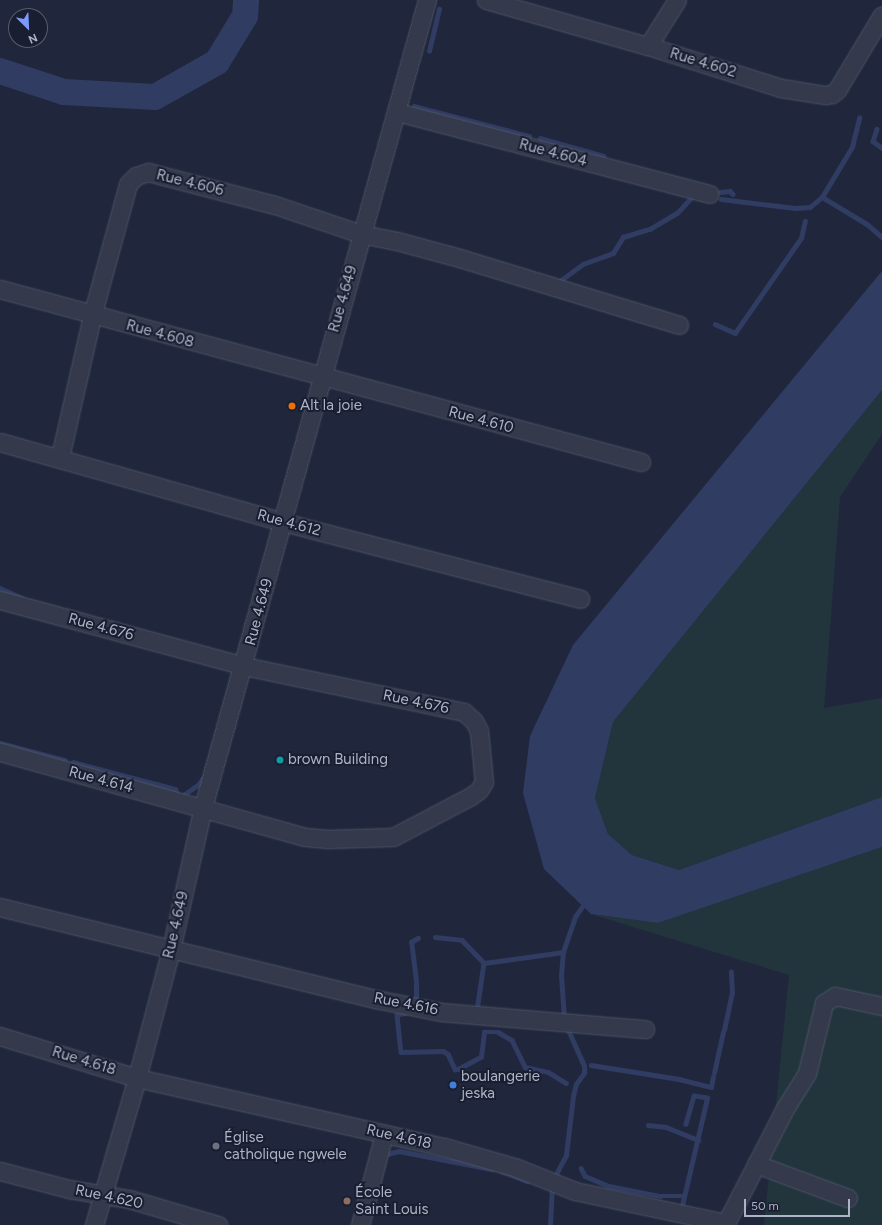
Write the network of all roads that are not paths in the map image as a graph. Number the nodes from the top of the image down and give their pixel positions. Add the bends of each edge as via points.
1 (427, 0) edge
2 (486, 0) edge
3 (677, 0) edge
4 (882, 15) edge
5 (648, 46) junction
6 (396, 112) junction
7 (709, 194) dead end
8 (361, 234) junction
9 (0, 289) edge
10 (92, 316) junction
11 (679, 324) dead end
12 (321, 377) junction
13 (0, 442) edge
14 (60, 457) junction
15 (641, 462) dead end
16 (284, 522) junction
17 (580, 599) dead end
18 (0, 600) edge
19 (244, 666) junction
20 (0, 752) edge
21 (203, 807) junction
22 (0, 907) edge
23 (171, 949) junction
24 (882, 1006) edge
25 (646, 1029) dead end
26 (0, 1036) edge
27 (137, 1078) junction
28 (384, 1134) junction
29 (756, 1164) junction
30 (0, 1171) edge
31 (104, 1195) junction
32 (848, 1198) dead end
33 (726, 1224) edge
34 (94, 1225) edge
35 (218, 1225) edge
36 (360, 1225) edge

1 - 6 street, Rue 4.649
2 - 5 street, Rue 4.602
3 - 5 street
4 - 5 street, Rue 4.602 via 832,94 781,88
6 - 7 street, Rue 4.604
6 - 8 street, Rue 4.649
8 - 10 street, Rue 4.606 via 283,207 148,172 136,176 128,184
8 - 11 street, Rue 4.606 via 439,252
8 - 12 street, Rue 4.649
9 - 10 street, Rue 4.608
10 - 12 street, Rue 4.608
10 - 14 street, Rue 4.606
12 - 15 street, Rue 4.610
12 - 16 street, Rue 4.649
13 - 14 street, Rue 4.612
14 - 16 street, Rue 4.612
16 - 17 street, Rue 4.612
16 - 19 street, Rue 4.649
18 - 19 street, Rue 4.676
19 - 21 street, Rue 4.649
19 - 21 street, Rue 4.676 via 464,712 480,731 484,782 471,796 405,833 376,840 305,837
20 - 21 street, Rue 4.614
21 - 23 street, Rue 4.649
22 - 23 street, Rue 4.616
23 - 25 street, Rue 4.616 via 375,999 441,1012
23 - 27 street, Rue 4.649
24 - 29 street via 835,996 824,1003 807,1073
26 - 27 street, Rue 4.618
27 - 28 street, Rue 4.618
27 - 31 street, Rue 4.649
28 - 33 street, Rue 4.618 via 517,1168 575,1192
28 - 36 street
29 - 32 street
29 - 33 street
30 - 31 street, Rue 4.620
31 - 34 street, Rue 4.649
31 - 35 street, Rue 4.620 via 129,1199

